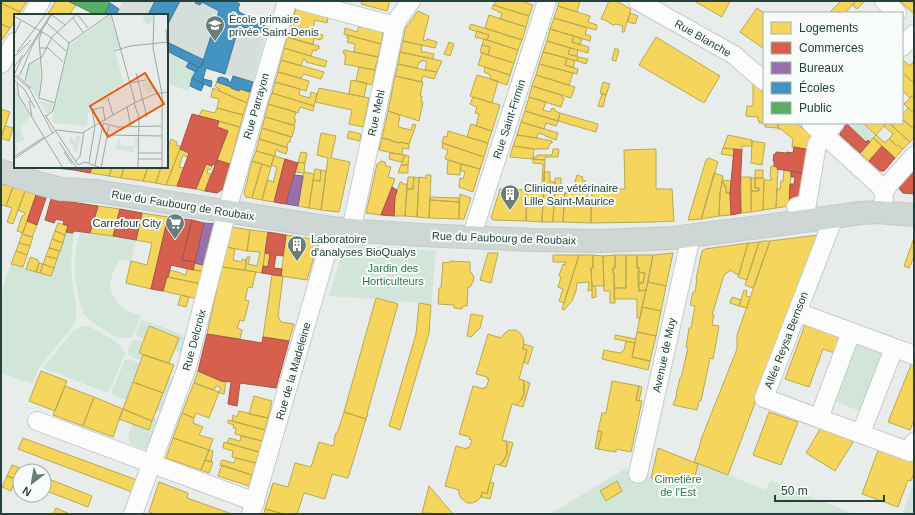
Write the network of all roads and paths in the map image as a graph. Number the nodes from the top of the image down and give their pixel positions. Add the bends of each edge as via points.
1 (41, 1) edge
2 (287, 1) edge
3 (301, 1) edge
4 (411, 1) edge
5 (547, 1) edge
6 (638, 1) edge
7 (884, 1) edge
8 (896, 12) edge
9 (33, 14) edge
10 (903, 18) edge
11 (395, 26) junction
12 (914, 28) edge
13 (914, 34) edge
14 (14, 44) edge
15 (903, 46) edge
16 (1, 64) edge
17 (763, 80) edge
18 (814, 124) edge
19 (830, 129) edge
20 (914, 156) edge
21 (1, 160) edge
22 (14, 164) edge
23 (26, 168) edge
24 (1, 171) edge
25 (96, 191) junction
26 (884, 191) junction
27 (796, 207) dead end
28 (226, 212) junction
29 (883, 212) junction
30 (914, 215) edge
31 (834, 217) junction
32 (342, 229) junction
33 (690, 236) junction
34 (472, 238) junction
35 (798, 312) junction
36 (851, 332) junction
37 (894, 348) junction
38 (914, 355) edge
39 (819, 418) junction
40 (37, 422) dead end
41 (861, 433) junction
42 (914, 442) edge
43 (152, 464) junction
44 (638, 474) dead end
45 (253, 508) edge
46 (133, 514) edge

1 - 9 street
2 - 28 street, Rue Parrayon
3 - 11 street
4 - 11 street, Rue Mehl
5 - 34 street, Rue Saint-Firmin
6 - 17 street, Rue Blanche via 734,55
7 - 8 street
10 - 12 street
11 - 32 street, Rue Mehl
13 - 15 street
14 - 16 street
18 - 19 street
19 - 26 street
19 - 27 street via 817,144 807,204
20 - 26 street
21 - 22 main road
23 - 25 main road, Rue du Faubourg de Roubaix
24 - 25 main road, Rue du Faubourg de Roubaix via 61,189
25 - 28 main road, Rue du Faubourg de Roubaix
26 - 29 street
28 - 32 main road, Rue du Faubourg de Roubaix
28 - 43 street, Rue Delcroix via 187,367
29 - 30 main road, Rue du Faubourg de Roubaix
29 - 31 main road, Rue du Faubourg de Roubaix
31 - 33 main road, Rue du Faubourg de Roubaix
31 - 35 street, Allée Reysa Bernson
32 - 34 main road, Rue du Faubourg de Roubaix
32 - 45 street, Rue de la Madeleine via 330,241
33 - 34 main road, Rue du Faubourg de Roubaix via 602,241
33 - 44 street, Avenue de Muy
35 - 36 street
35 - 39 street, Allée Reysa Bernson via 764,398
36 - 37 street
36 - 39 street
37 - 38 street
37 - 41 street
39 - 41 street, Allée Reysa Bernson
40 - 43 street
41 - 42 street, Allée Reysa Bernson via 910,452
43 - 45 street
43 - 46 street, Rue Delcroix

